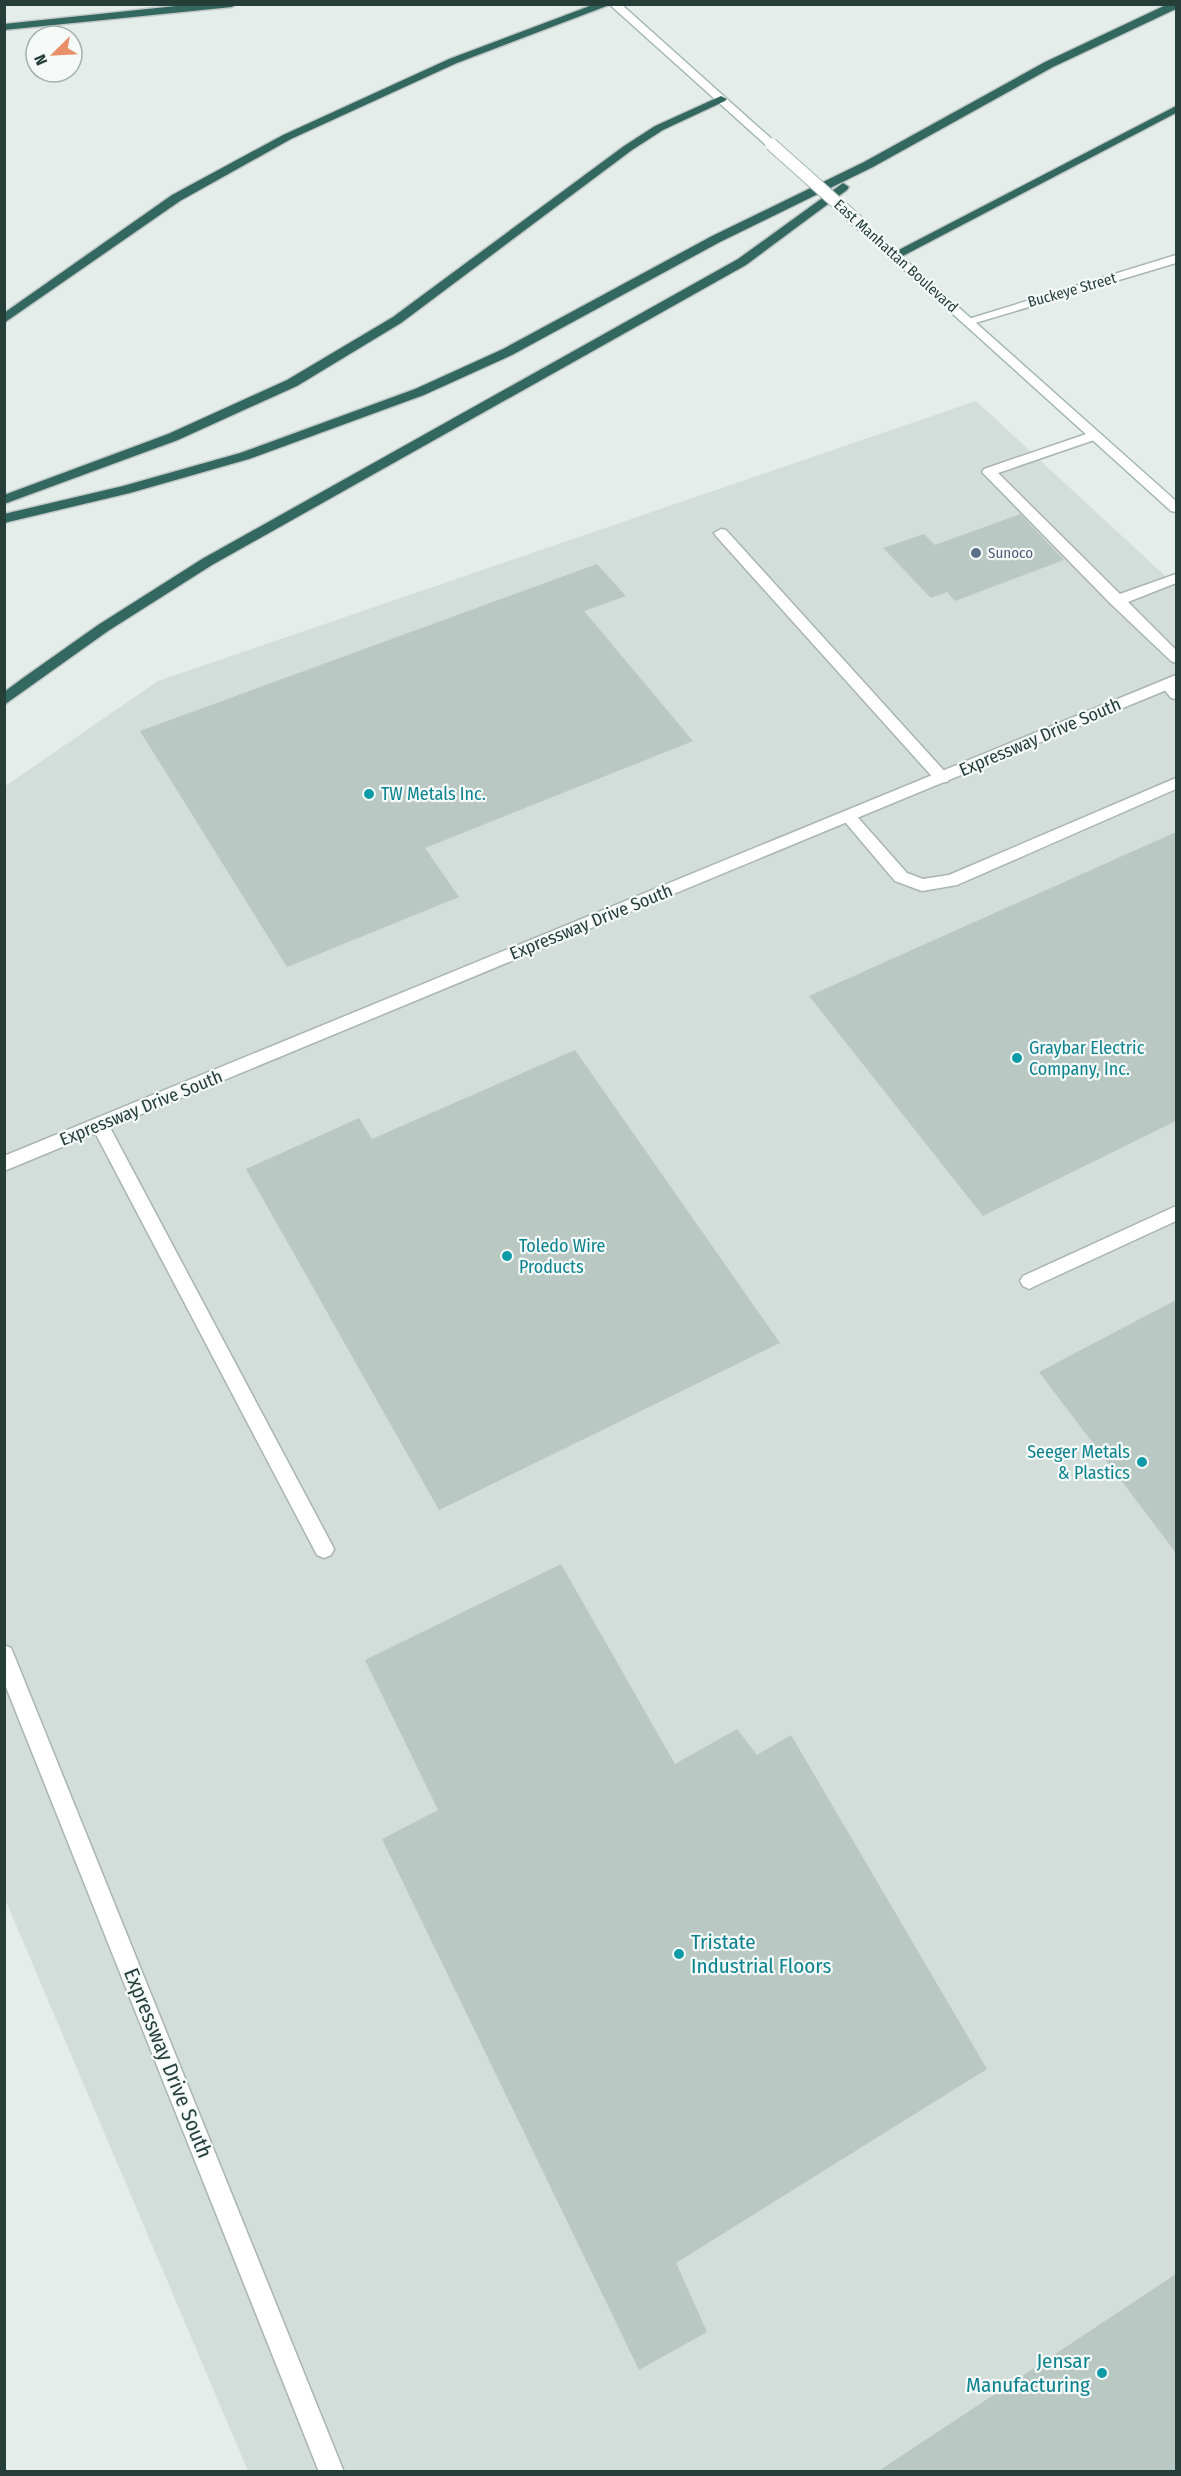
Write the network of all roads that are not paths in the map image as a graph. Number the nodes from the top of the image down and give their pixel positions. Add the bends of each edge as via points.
1 (232, 4) edge
2 (607, 4) edge
3 (614, 4) edge
4 (1176, 5) edge
5 (4, 27) edge
6 (721, 99) junction
7 (1176, 109) edge
8 (888, 154) junction
9 (895, 255) junction
10 (1176, 259) edge
11 (4, 319) edge
12 (968, 321) junction
13 (1095, 435) junction
14 (4, 500) edge
15 (1176, 508) edge
16 (4, 519) edge
17 (721, 533) dead end
18 (1176, 578) edge
19 (1116, 601) junction
20 (1176, 658) edge
21 (1173, 686) edge
22 (4, 700) edge
23 (942, 778) junction
24 (1176, 783) edge
25 (849, 816) junction
26 (100, 1125) junction
27 (4, 1164) edge
28 (1176, 1213) edge
29 (1029, 1281) dead end
30 (324, 1549) dead end
31 (4, 1655) edge
32 (332, 2472) edge

1 - 5 highway
2 - 11 highway via 453,60 287,137 176,198
3 - 6 street, East Manhattan Boulevard
4 - 8 highway via 1028,75
6 - 9 street, East Manhattan Boulevard, bridge
6 - 14 highway via 659,128 628,148 397,320 292,383 173,437
7 - 9 highway
8 - 16 highway via 714,240 478,366 332,428 152,485
8 - 22 highway via 742,262 207,562 123,613
9 - 12 street, East Manhattan Boulevard
10 - 12 street, Buckeye Street
12 - 13 street, East Manhattan Boulevard
13 - 15 street, East Manhattan Boulevard
13 - 19 street via 989,472
17 - 23 street
18 - 19 street
19 - 20 street
21 - 23 street, Expressway Drive South
23 - 25 street, Expressway Drive South
24 - 25 street via 951,881 921,885 901,877
25 - 26 street, Expressway Drive South
26 - 27 street, Expressway Drive South
26 - 30 street
28 - 29 street
31 - 32 street, Expressway Drive South

